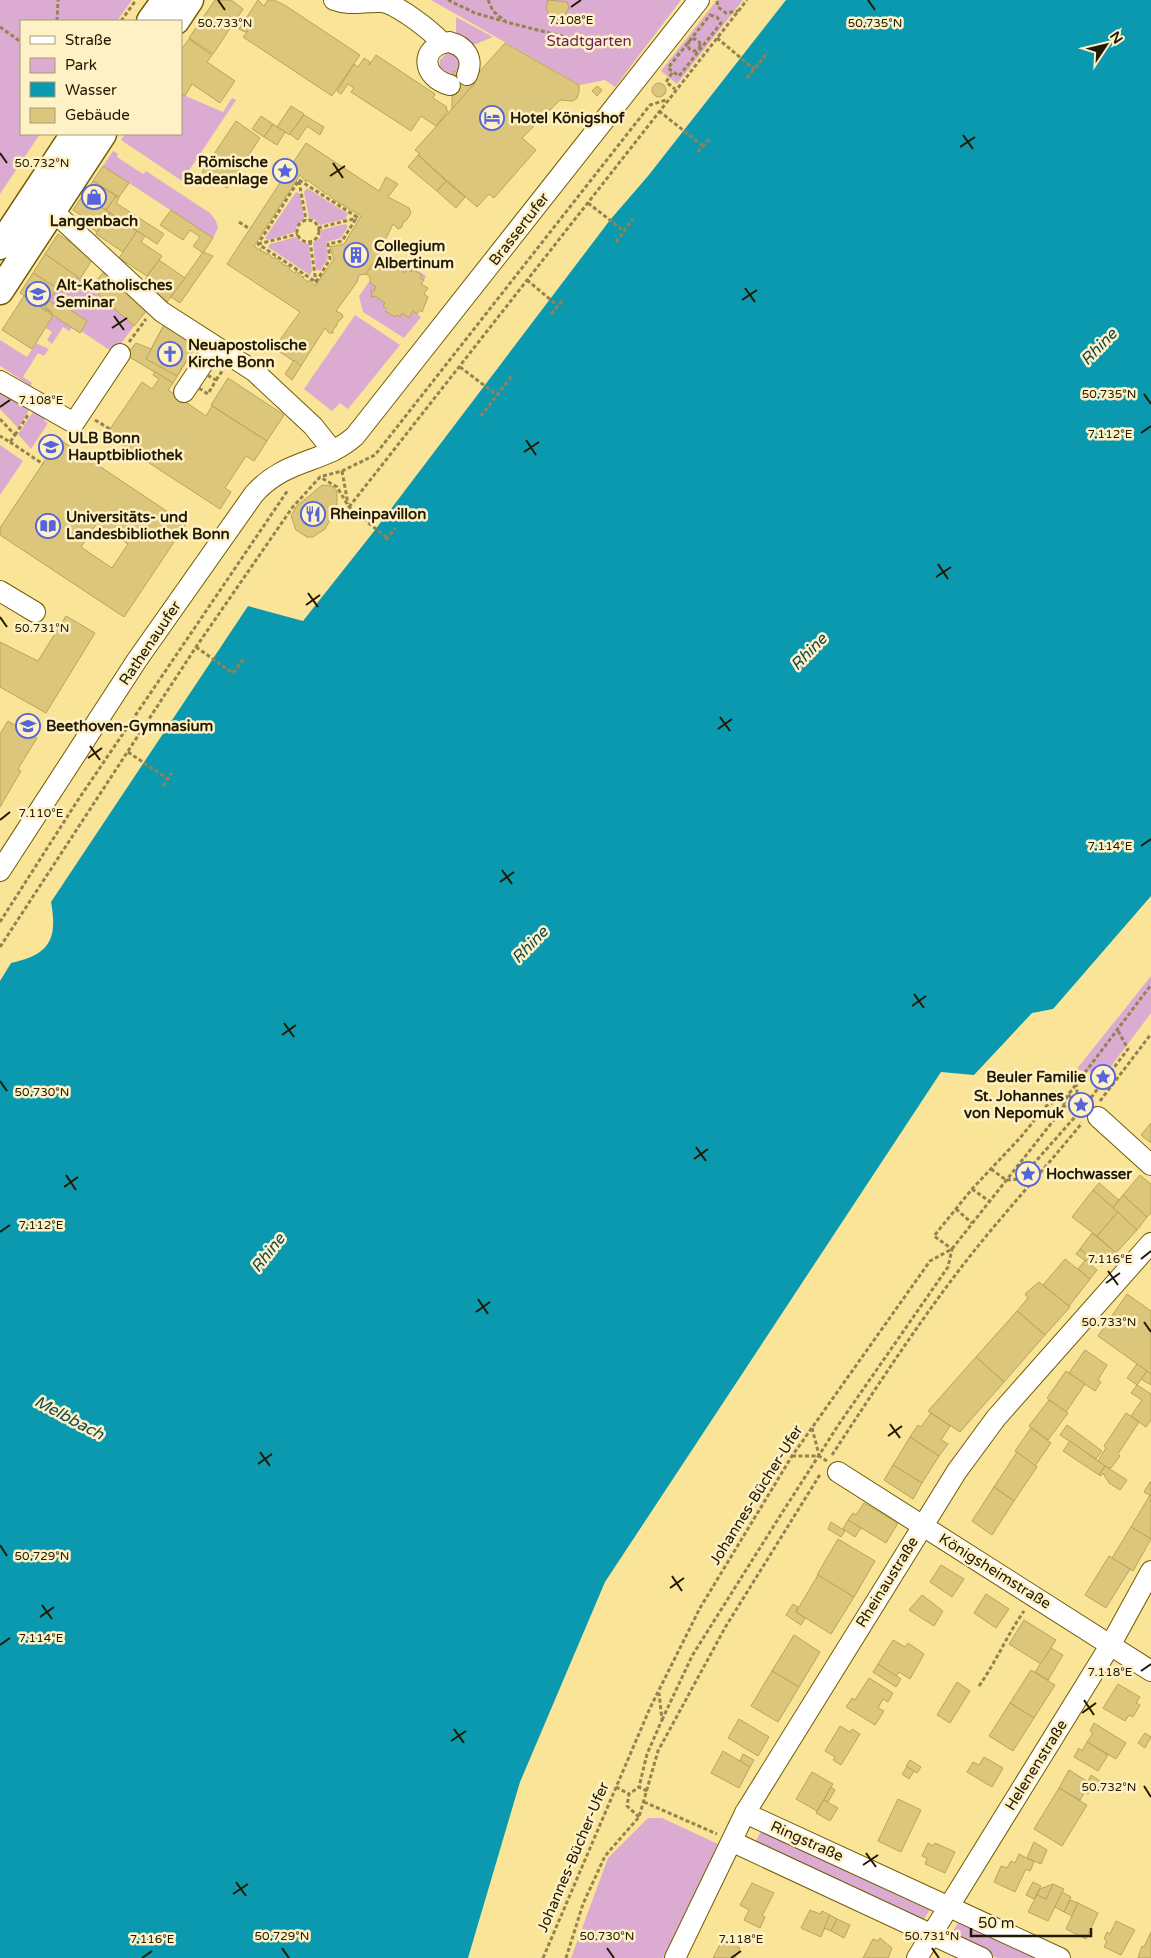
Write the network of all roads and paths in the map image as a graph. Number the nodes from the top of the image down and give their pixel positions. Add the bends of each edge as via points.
1 (58, 0) edge
2 (136, 0) edge
3 (165, 0) edge
4 (190, 0) edge
5 (334, 0) edge
6 (448, 0) edge
7 (488, 0) edge
8 (699, 0) edge
9 (717, 0) edge
10 (743, 0) edge
11 (747, 0) edge
12 (741, 8) junction
13 (722, 10) junction
14 (717, 17) junction
15 (57, 20) edge
16 (122, 20) edge
17 (151, 20) edge
18 (177, 20) edge
19 (506, 22) junction
20 (0, 27) edge
21 (717, 38) junction
22 (20, 41) edge
23 (689, 41) junction
24 (442, 43) junction
25 (605, 47) dead end
26 (700, 50) junction
27 (768, 52) dead end
28 (754, 69) junction
29 (672, 73) junction
30 (747, 78) dead end
31 (676, 89) junction
32 (667, 100) junction
33 (658, 111) junction
34 (73, 135) edge
35 (101, 135) edge
36 (709, 139) dead end
37 (703, 146) junction
38 (698, 152) dead end
39 (299, 180) junction
40 (588, 203) junction
41 (53, 211) junction
42 (357, 217) junction
43 (633, 219) dead end
44 (306, 220) junction
45 (239, 222) dead end
46 (318, 228) junction
47 (250, 229) dead end
48 (624, 231) junction
49 (298, 234) junction
50 (310, 241) junction
51 (616, 242) dead end
52 (258, 244) junction
53 (0, 246) edge
54 (8, 264) edge
55 (527, 280) junction
56 (316, 282) junction
57 (0, 291) edge
58 (563, 300) dead end
59 (156, 306) junction
60 (558, 306) junction
61 (551, 314) dead end
62 (214, 347) junction
63 (120, 354) joint
64 (460, 366) junction
65 (220, 374) dead end
66 (513, 374) dead end
67 (216, 380) dead end
68 (0, 381) edge
69 (184, 392) dead end
70 (497, 395) junction
71 (37, 402) junction
72 (481, 416) dead end
73 (0, 419) edge
74 (15, 435) junction
75 (0, 436) edge
76 (10, 442) junction
77 (337, 459) junction
78 (43, 464) dead end
79 (286, 468) junction
80 (342, 471) junction
81 (320, 477) junction
82 (312, 480) dead end
83 (349, 507) junction
84 (395, 528) dead end
85 (0, 591) edge
86 (35, 612) dead end
87 (196, 647) junction
88 (245, 657) dead end
89 (128, 752) junction
90 (172, 773) dead end
91 (168, 779) junction
92 (163, 786) dead end
93 (0, 870) edge
94 (0, 922) edge
95 (0, 947) edge
96 (1151, 986) edge
97 (1117, 1029) junction
98 (1151, 1034) edge
99 (1076, 1083) junction
100 (1068, 1095) junction
101 (1104, 1095) dead end
102 (1078, 1102) junction
103 (1062, 1107) junction
104 (1098, 1117) dead end
105 (1076, 1130) dead end
106 (1151, 1165) edge
107 (992, 1168) junction
108 (1006, 1180) junction
109 (972, 1189) junction
110 (989, 1201) junction
111 (956, 1209) junction
112 (972, 1222) junction
113 (1151, 1243) edge
114 (952, 1249) junction
115 (812, 1428) junction
116 (792, 1456) junction
117 (819, 1456) junction
118 (833, 1467) junction
119 (922, 1525) junction
120 (1151, 1571) edge
121 (1034, 1596) junction
122 (1110, 1644) junction
123 (1151, 1672) edge
124 (979, 1686) dead end
125 (658, 1691) junction
126 (662, 1720) junction
127 (616, 1787) junction
128 (639, 1787) junction
129 (647, 1791) junction
130 (629, 1794) junction
131 (644, 1802) junction
132 (745, 1813) junction
133 (639, 1817) junction
134 (733, 1842) junction
135 (949, 1906) junction
136 (931, 1934) junction
137 (543, 1958) edge
138 (566, 1958) edge
139 (675, 1958) edge
140 (917, 1958) edge
141 (982, 1958) edge
142 (1060, 1958) edge

1 - 15 path
2 - 16 path
3 - 17 main road
4 - 18 main road
5 - 24 street via 352,4 386,3 426,27
6 - 19 path via 475,13
7 - 19 path via 493,11
8 - 77 street, Brassertufer
9 - 13 path
10 - 12 path
11 - 12 path
12 - 13 path via 736,12
12 - 21 path
13 - 14 path
14 - 23 path via 710,15
14 - 26 path via 721,23
19 - 25 path
20 - 22 path
21 - 28 path
21 - 31 path
23 - 26 path via 698,40
23 - 26 path via 690,51
23 - 29 path via 668,68
24 - 24 street via 463,47 469,56 470,64 458,80 434,79 427,65 432,50
26 - 29 path via 679,76
27 - 28 path
28 - 30 path
29 - 31 path via 666,82
31 - 32 path
32 - 33 path
32 - 80 path via 650,104 375,454
33 - 37 path
33 - 40 path
34 - 53 main road
35 - 41 main road
36 - 37 path
37 - 38 path
39 - 42 path
39 - 44 path
39 - 52 path
40 - 48 path
40 - 55 path
41 - 54 main road
41 - 59 street
42 - 46 path
42 - 56 path via 342,241 328,244 330,260
43 - 48 path
44 - 46 path
44 - 49 path via 299,225
45 - 47 path
46 - 50 path via 318,234
48 - 51 path
49 - 50 path via 302,240
49 - 52 path
50 - 56 path
52 - 56 path
54 - 57 main road
55 - 60 path
55 - 64 path
58 - 60 path
59 - 62 street
59 - 63 path
60 - 61 path
62 - 69 street
62 - 77 street via 254,371 313,426
63 - 71 street via 74,423
64 - 70 path
64 - 83 path
65 - 67 path
66 - 70 path
68 - 71 street
70 - 72 path
71 - 74 path
73 - 74 path
74 - 76 path
75 - 76 path
76 - 78 path
77 - 79 street, Rathenauufer
77 - 80 path
79 - 93 street, Rathenauufer via 264,483 223,536 137,660
79 - 94 path via 289,488 96,772
80 - 81 path
80 - 83 path
81 - 82 path
81 - 83 path via 337,486
81 - 87 path via 292,508
83 - 84 path via 386,539
85 - 86 street
87 - 88 path via 234,673
87 - 89 path
89 - 91 path
89 - 95 path
90 - 91 path
91 - 92 path
96 - 97 path, Johannes-Bücher-Ufer
97 - 99 path, Johannes-Bücher-Ufer
97 - 108 path via 1128,1049 1084,1107 1020,1179
98 - 101 path
99 - 100 path, Johannes-Bücher-Ufer
99 - 102 path
100 - 102 path
100 - 103 path, Johannes-Bücher-Ufer
100 - 107 path via 1046,1106
102 - 103 path
103 - 108 path, Johannes-Bücher-Ufer
104 - 106 street
105 - 118 path via 962,1266 890,1365
107 - 108 path
107 - 109 path
108 - 110 path, Johannes-Bücher-Ufer
109 - 110 path
109 - 111 path
110 - 112 path, Johannes-Bücher-Ufer
111 - 112 path
111 - 114 path via 934,1236
112 - 114 path, Johannes-Bücher-Ufer
113 - 119 street, Rheinaustraße via 996,1418
114 - 115 path, Johannes-Bücher-Ufer via 930,1261
114 - 117 path via 948,1267
115 - 116 path, Johannes-Bücher-Ufer
115 - 117 path
116 - 117 path
116 - 125 path, Johannes-Bücher-Ufer via 705,1600
117 - 118 path
117 - 126 path via 692,1656
118 - 119 street, Königsheimstraße
118 - 129 path via 726,1626 658,1751
119 - 121 street, Königsheimstraße
119 - 132 street, Rheinaustraße
120 - 122 street, Helenenstraße
121 - 122 street, Königsheimstraße
121 - 124 path
122 - 123 street, Königsheimstraße
122 - 135 street, Helenenstraße
125 - 126 path
125 - 127 path, Johannes-Bücher-Ufer
126 - 128 path via 647,1754
127 - 130 path
127 - 137 path, Johannes-Bücher-Ufer
128 - 129 path
128 - 130 path
129 - 131 path
130 - 133 path via 627,1806
131 - 133 path
131 - 134 path
132 - 134 street, Rheinaustraße
132 - 135 street, Ringstraße
133 - 138 path via 605,1856 583,1904
134 - 136 street, Ringstraße
134 - 139 street, Rheinaustraße
135 - 136 street, Helenenstraße
135 - 142 street, Ringstraße
136 - 140 street, Helenenstraße
136 - 141 street, Ringstraße

